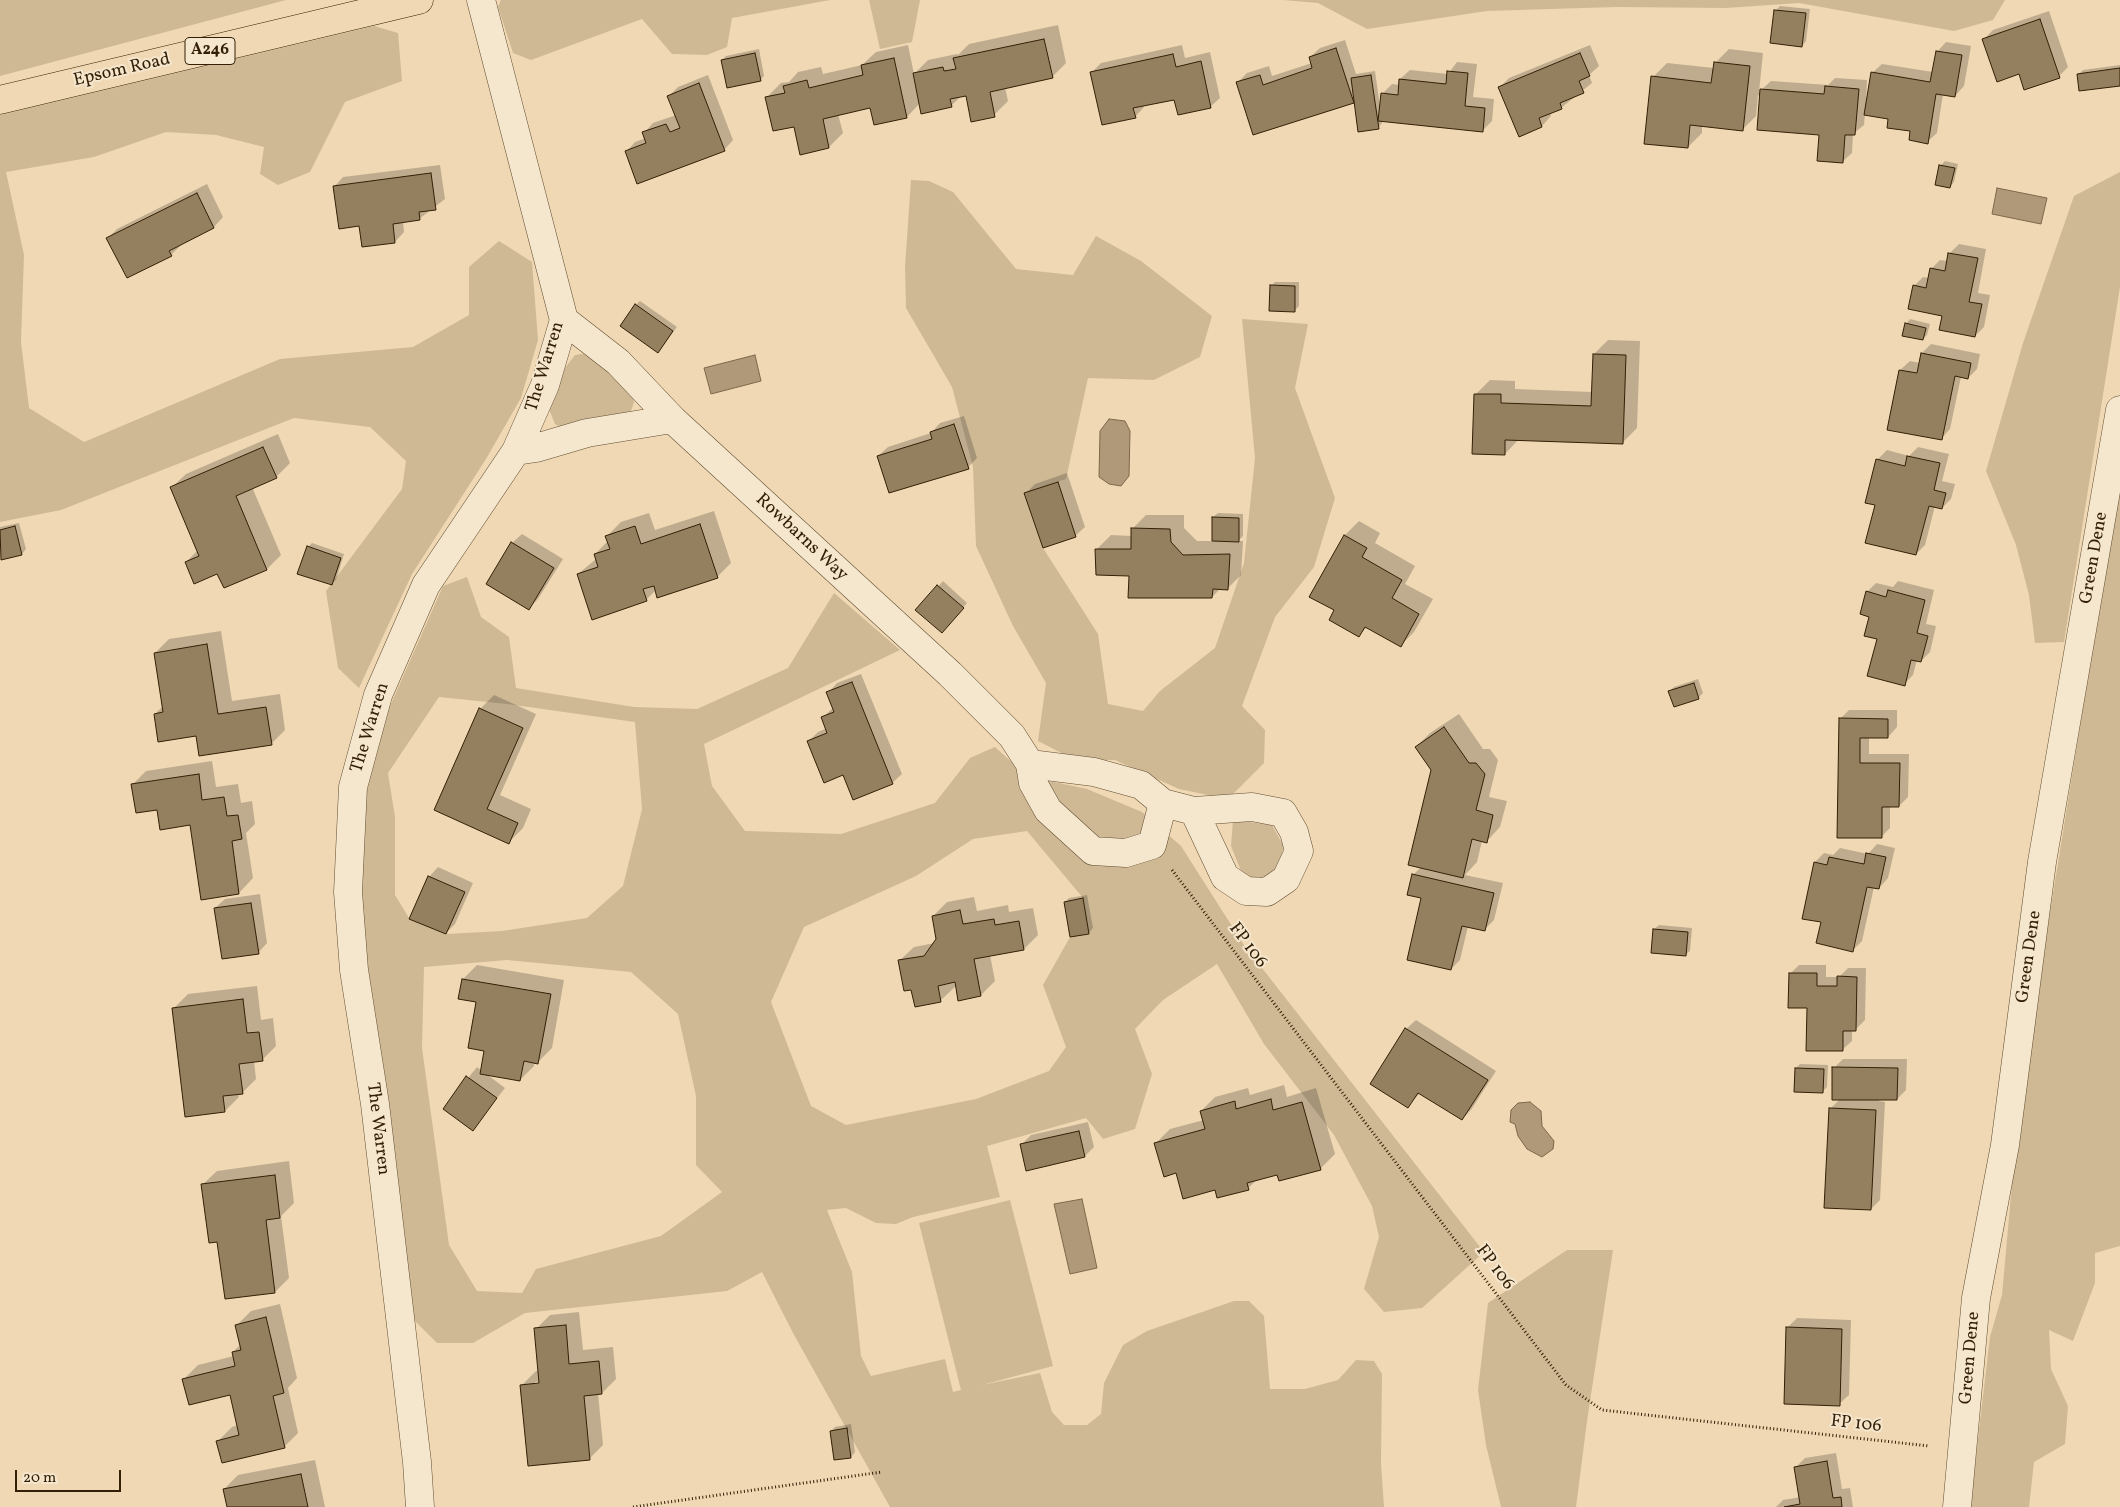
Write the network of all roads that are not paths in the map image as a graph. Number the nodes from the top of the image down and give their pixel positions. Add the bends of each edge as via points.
1 (419, 0) edge
2 (480, 0) edge
3 (0, 100) edge
4 (564, 320) junction
5 (2120, 410) edge
6 (672, 419) junction
7 (516, 451) junction
8 (1030, 764) junction
9 (1163, 803) junction
10 (1194, 811) dead end
11 (420, 1507) edge
12 (1957, 1507) edge

1 - 3 main road, Epsom Road / A246
2 - 4 street, The Warren
4 - 6 street, Rowbarns Way via 618,362
4 - 7 street, The Warren via 545,385
5 - 12 street, Green Dene via 2042,862 2005,1145 1976,1298
6 - 7 street via 587,433
6 - 8 street, Rowbarns Way via 950,674 1012,736
7 - 11 street, The Warren via 426,586 378,695 353,787 348,892 354,970 376,1111
8 - 9 street via 1094,772 1141,785
8 - 9 street, Rowbarns Way via 1033,783 1048,810 1093,851 1126,853 1152,845
9 - 10 street

